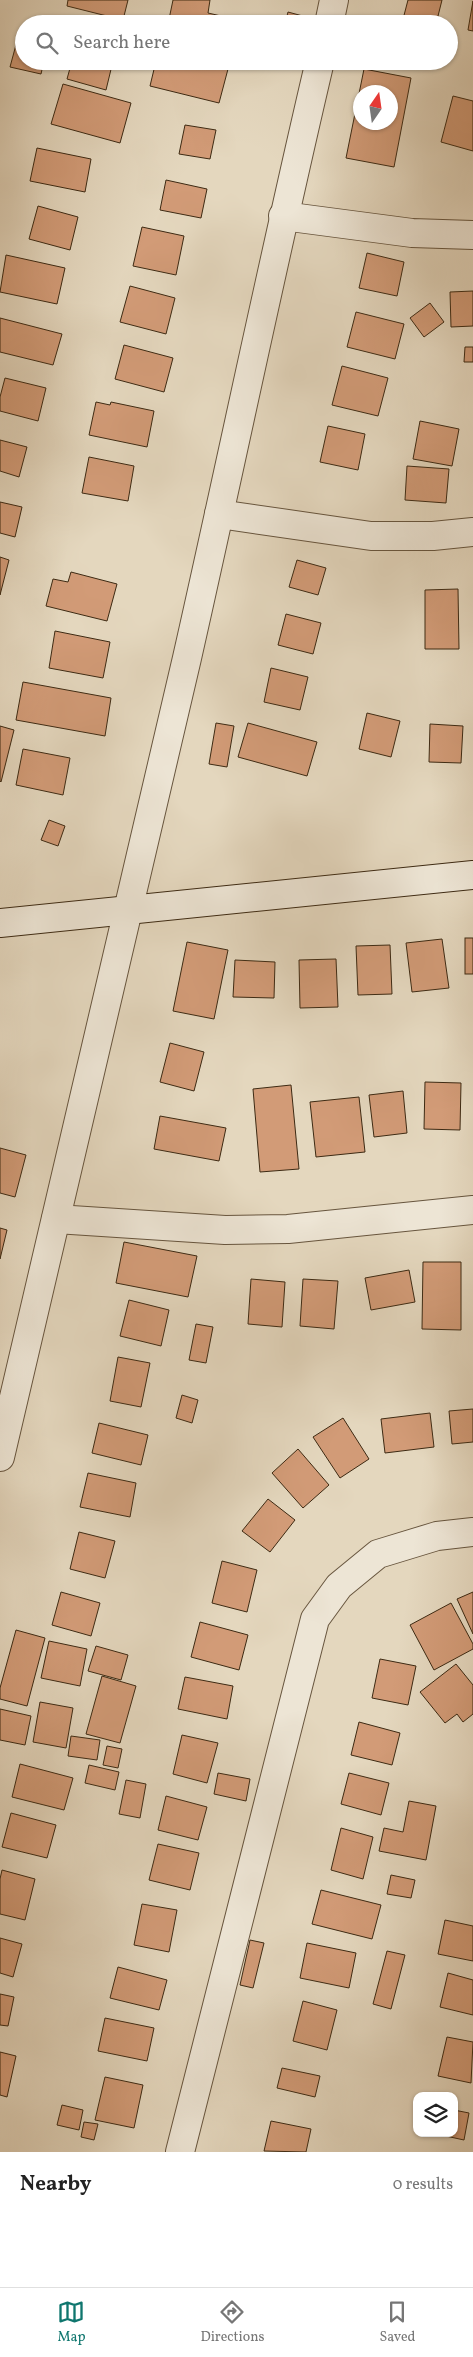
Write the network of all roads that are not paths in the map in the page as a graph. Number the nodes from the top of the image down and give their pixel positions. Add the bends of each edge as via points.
1 (334, 0) edge
2 (331, 15) edge
3 (318, 70) edge
4 (283, 216) junction
5 (473, 235) edge
6 (220, 514) junction
7 (473, 532) edge
8 (473, 876) edge
9 (130, 910) junction
10 (0, 923) edge
11 (473, 1210) edge
12 (56, 1219) junction
13 (0, 1458) edge
14 (473, 1532) edge
15 (180, 2152) edge

1 - 2 street
3 - 4 street
4 - 5 street via 412,234
4 - 6 street
6 - 7 street via 371,536
6 - 9 street
8 - 9 street
9 - 10 street
9 - 12 street
11 - 12 street via 288,1229 225,1230
12 - 13 street
14 - 15 street via 437,1536 378,1554 339,1586 315,1619

